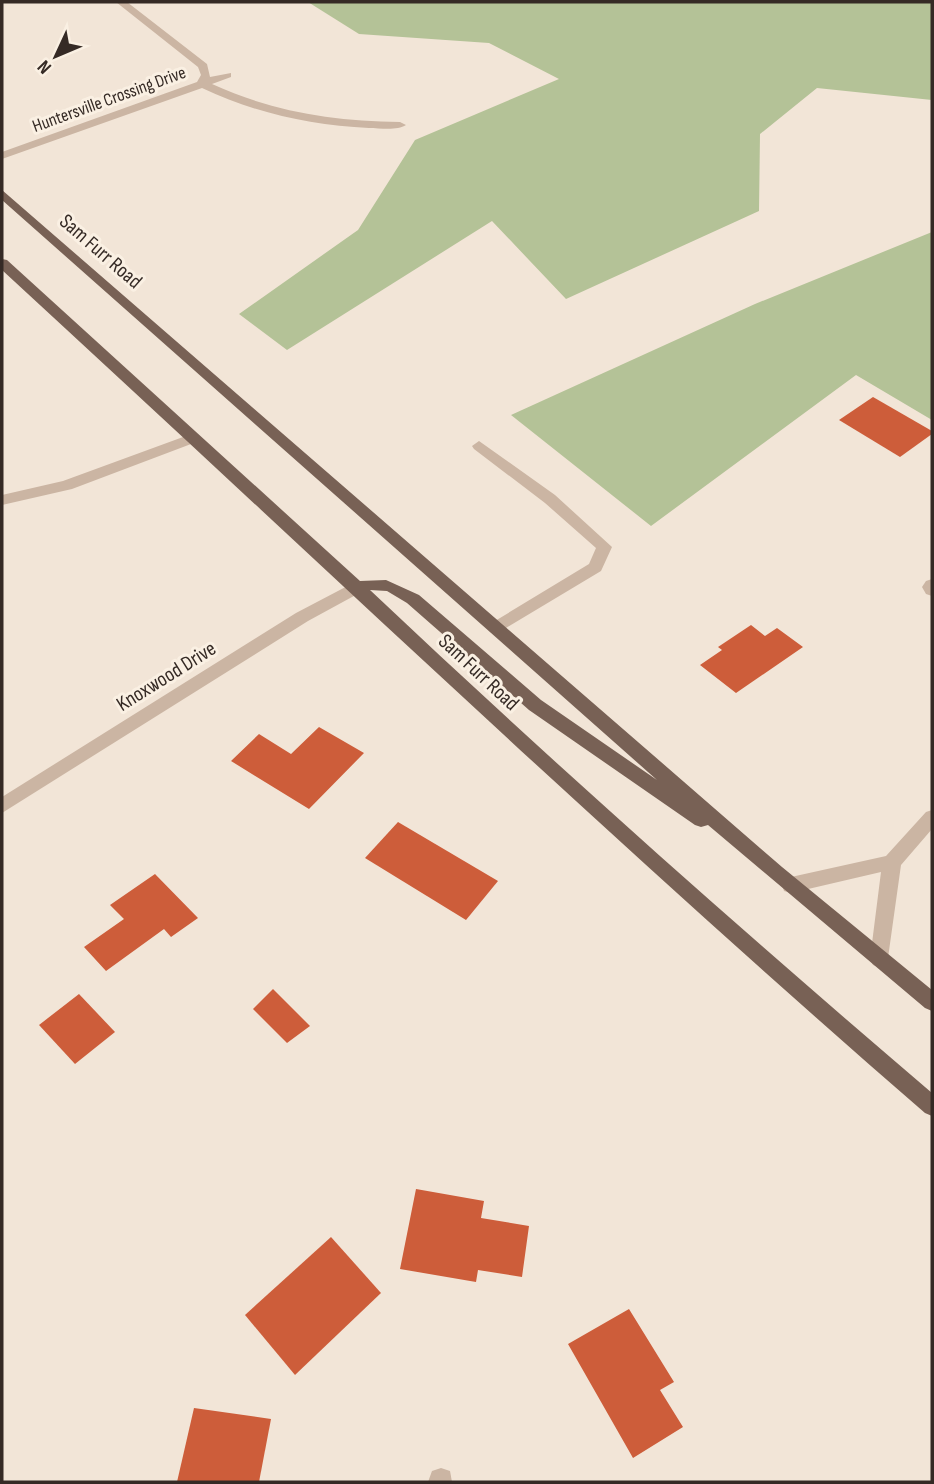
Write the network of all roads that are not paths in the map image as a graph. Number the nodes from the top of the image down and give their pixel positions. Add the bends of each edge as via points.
1 (121, 2) edge
2 (227, 75) dead end
3 (202, 84) junction
4 (400, 125) dead end
5 (2, 156) edge
6 (2, 194) edge
7 (2, 263) edge
8 (194, 438) junction
9 (479, 446) dead end
10 (2, 500) edge
11 (357, 587) junction
12 (496, 628) junction
13 (2, 806) edge
14 (932, 817) edge
15 (892, 862) junction
16 (775, 873) junction
17 (791, 885) junction
18 (880, 959) junction
19 (932, 1002) edge
20 (932, 1106) edge

1 - 3 street via 203,66
2 - 3 street, Huntersville Crossing Drive
3 - 4 street via 231,99 293,118 345,125
3 - 5 street, Huntersville Crossing Drive
6 - 12 main road, Sam Furr Road
7 - 8 main road, Sam Furr Road
8 - 10 street via 67,485
8 - 11 main road, Sam Furr Road
9 - 12 street via 604,547 595,567
11 - 13 street, Knoxwood Drive
11 - 16 main road via 378,582 413,599 536,705
11 - 20 main road, Sam Furr Road via 508,731
12 - 16 main road, Sam Furr Road
14 - 15 street
15 - 17 street
15 - 18 street
16 - 17 main road, Sam Furr Road
17 - 18 main road, Sam Furr Road
18 - 19 main road, Sam Furr Road

